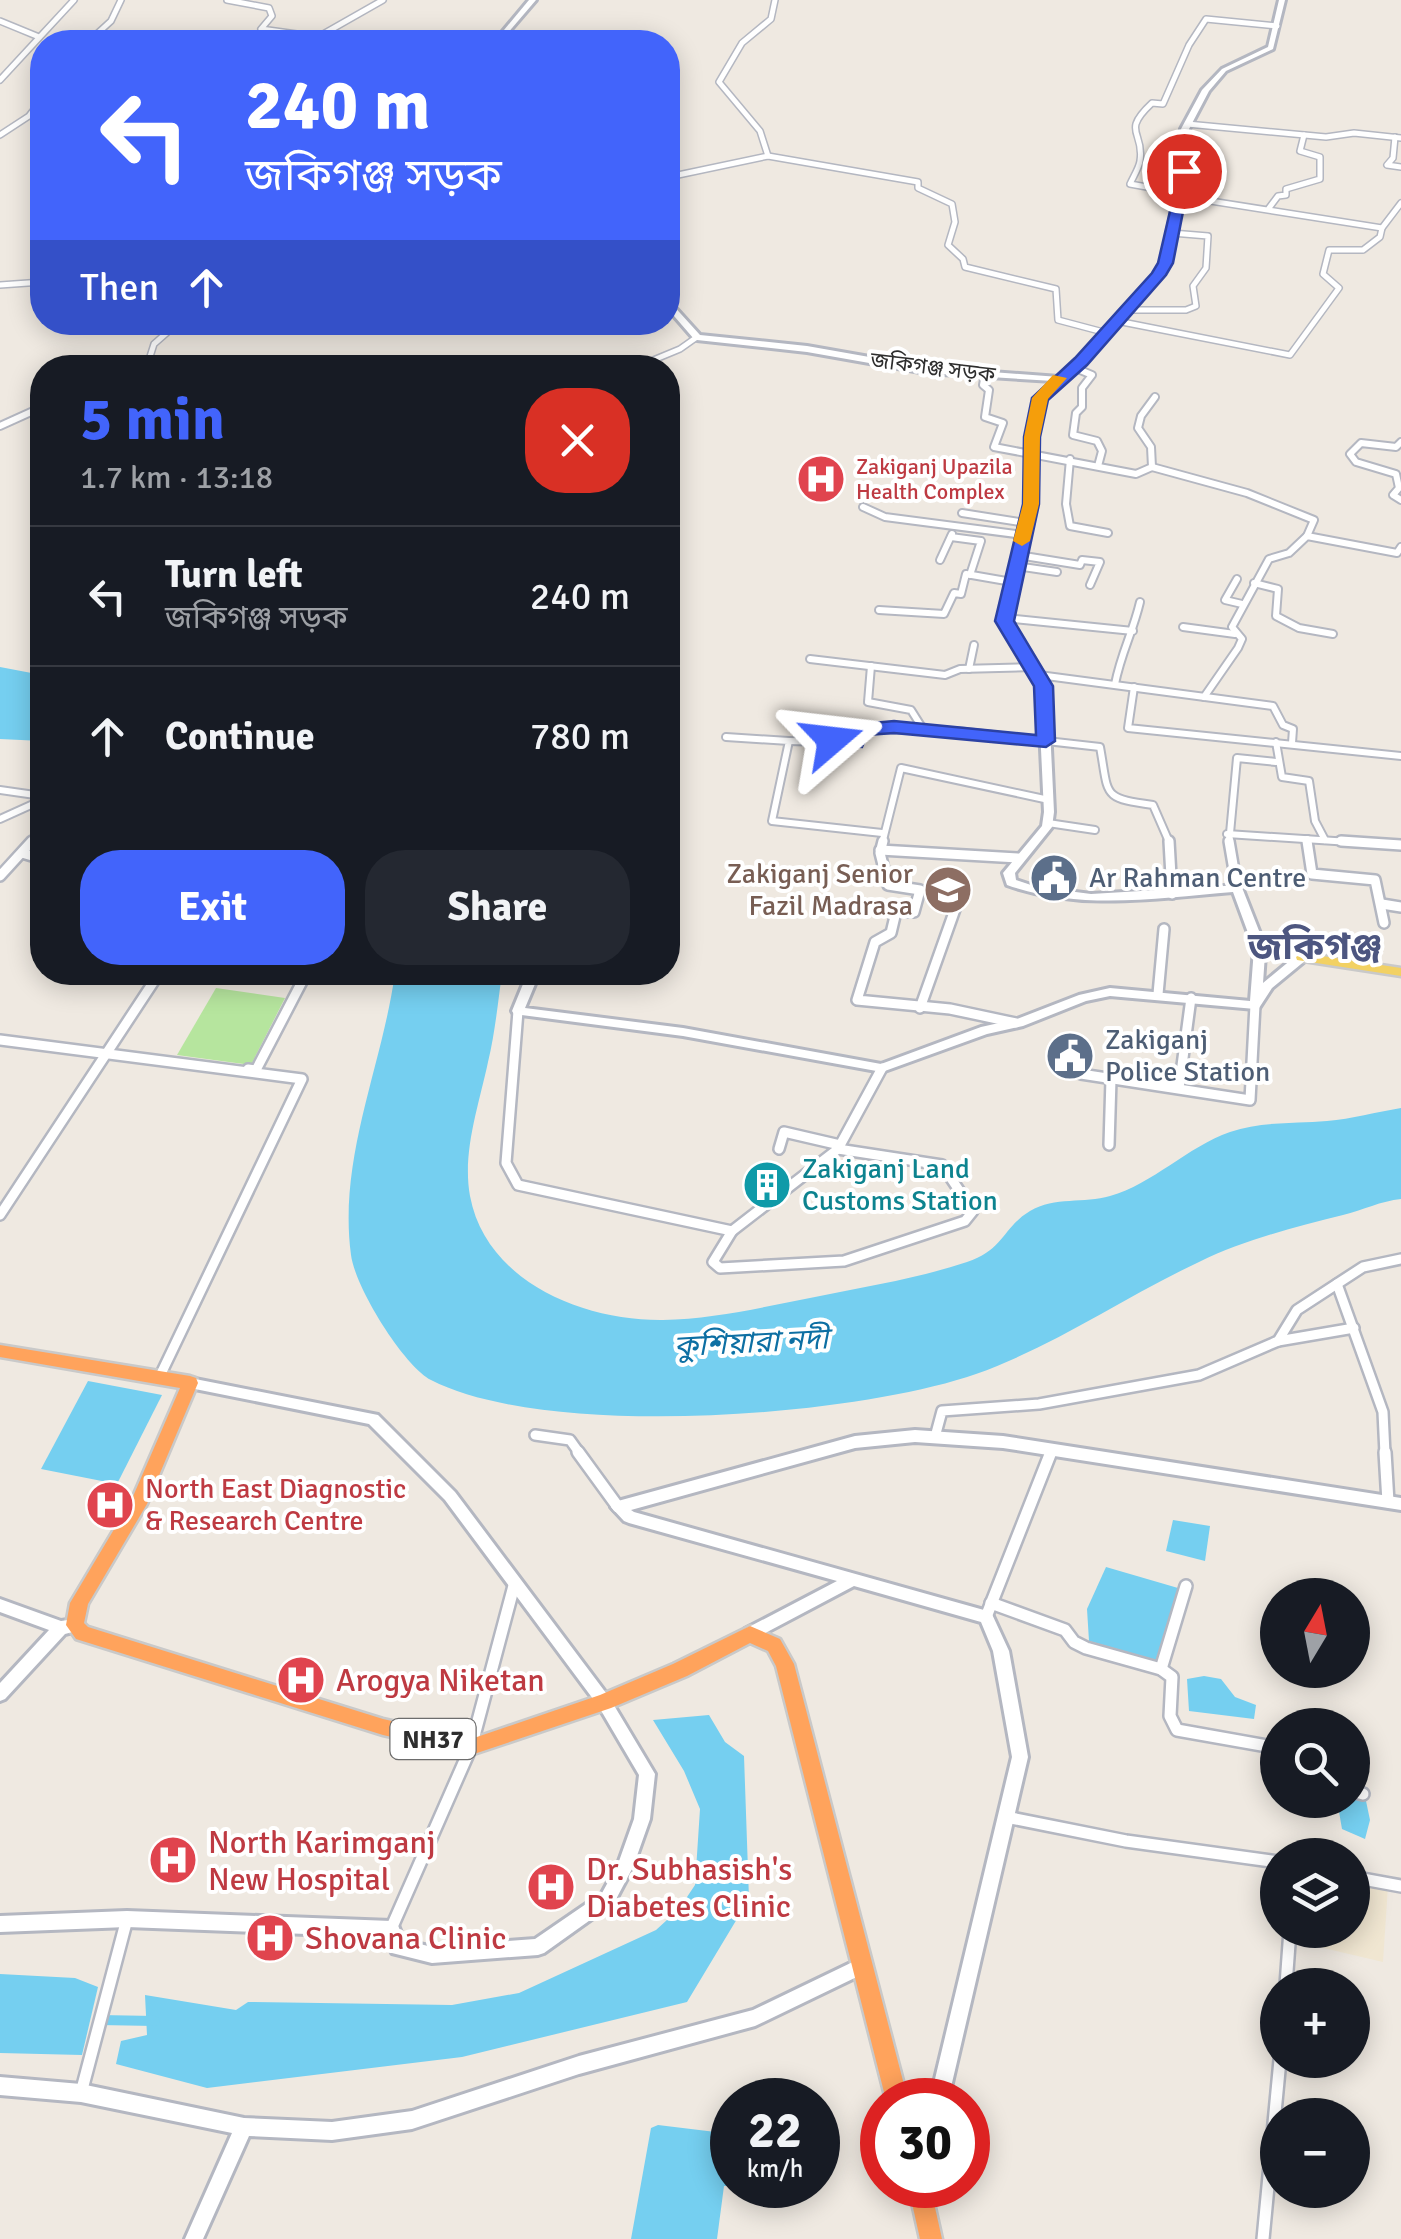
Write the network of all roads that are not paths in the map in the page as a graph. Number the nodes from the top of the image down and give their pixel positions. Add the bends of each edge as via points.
1 (74, 0) edge
2 (121, 0) edge
3 (227, 0) edge
4 (383, 0) edge
5 (533, 0) edge
6 (775, 0) edge
7 (1282, 0) edge
8 (0, 21) edge
9 (1277, 26) junction
10 (46, 30) edge
11 (102, 30) edge
12 (268, 30) edge
13 (330, 30) edge
14 (507, 30) edge
15 (30, 33) edge
16 (30, 51) edge
17 (0, 80) edge
18 (30, 115) edge
19 (1187, 124) junction
20 (0, 135) edge
21 (1304, 135) junction
22 (1398, 138) edge
23 (768, 156) junction
24 (1401, 168) edge
25 (680, 176) edge
26 (1179, 194) junction
27 (1401, 203) edge
28 (1269, 208) junction
29 (1382, 228) junction
30 (1172, 232) junction
31 (30, 283) edge
32 (0, 284) edge
33 (1126, 310) junction
34 (680, 319) edge
35 (1117, 321) junction
36 (1107, 334) junction
37 (697, 338) junction
38 (665, 355) edge
39 (1074, 367) junction
40 (985, 374) junction
41 (1058, 378) junction
42 (1155, 397) dead end
43 (30, 412) edge
44 (0, 426) edge
45 (1401, 442) edge
46 (1032, 454) junction
47 (1070, 459) junction
48 (1098, 466) junction
49 (1152, 467) junction
50 (1401, 500) edge
51 (863, 507) dead end
52 (962, 513) dead end
53 (956, 527) junction
54 (1025, 529) junction
55 (1108, 533) dead end
56 (951, 536) junction
57 (1308, 536) junction
58 (1401, 547) edge
59 (940, 560) dead end
60 (1017, 560) junction
61 (1058, 572) dead end
62 (970, 575) junction
63 (1237, 579) dead end
64 (1012, 582) junction
65 (1254, 584) junction
66 (1090, 585) dead end
67 (1140, 602) dead end
68 (1242, 604) junction
69 (879, 610) dead end
70 (1005, 618) junction
71 (1182, 626) dead end
72 (1133, 630) junction
73 (1235, 634) junction
74 (1334, 634) dead end
75 (974, 646) dead end
76 (810, 658) dead end
77 (871, 666) junction
78 (969, 670) junction
79 (1037, 671) junction
80 (1115, 684) junction
81 (1134, 687) junction
82 (1204, 697) junction
83 (922, 729) junction
84 (726, 737) dead end
85 (789, 741) junction
86 (1046, 741) junction
87 (1276, 742) junction
88 (1292, 743) junction
89 (1401, 756) edge
90 (1276, 762) junction
91 (0, 790) edge
92 (30, 796) edge
93 (1048, 800) junction
94 (30, 802) edge
95 (0, 819) edge
96 (1048, 823) junction
97 (1095, 830) dead end
98 (882, 833) junction
99 (1228, 834) junction
100 (1307, 839) junction
101 (1326, 840) junction
102 (30, 844) edge
103 (1401, 845) edge
104 (880, 850) junction
105 (22, 853) junction
106 (30, 856) edge
107 (1018, 858) junction
108 (0, 876) edge
109 (1237, 888) junction
110 (1172, 894) junction
111 (958, 901) dead end
112 (1382, 904) junction
113 (1401, 908) edge
114 (1384, 923) dead end
115 (1164, 929) dead end
116 (1260, 949) junction
117 (1302, 957) junction
118 (1401, 972) edge
119 (151, 985) edge
120 (300, 985) edge
121 (529, 985) edge
122 (1158, 994) junction
123 (1191, 998) junction
124 (1255, 1005) junction
125 (920, 1008) junction
126 (518, 1011) junction
127 (1019, 1023) junction
128 (0, 1040) edge
129 (105, 1054) junction
130 (882, 1068) junction
131 (1081, 1074) dead end
132 (1110, 1079) junction
133 (1179, 1088) junction
134 (1108, 1145) dead end
135 (839, 1147) junction
136 (779, 1149) dead end
137 (0, 1215) edge
138 (732, 1230) junction
139 (1401, 1260) edge
140 (1337, 1284) junction
141 (1354, 1328) junction
142 (1278, 1341) junction
143 (0, 1351) edge
144 (159, 1378) junction
145 (190, 1383) junction
146 (536, 1436) dead end
147 (935, 1437) junction
148 (1051, 1452) junction
149 (1394, 1503) edge
150 (618, 1507) junction
151 (853, 1580) junction
152 (515, 1582) junction
153 (1186, 1586) dead end
154 (0, 1606) edge
155 (989, 1610) junction
156 (68, 1627) junction
157 (750, 1634) junction
158 (1161, 1669) junction
159 (0, 1694) edge
160 (604, 1702) junction
161 (1260, 1745) edge
162 (471, 1747) junction
163 (1006, 1816) junction
164 (1260, 1860) edge
165 (1370, 1880) edge
166 (1401, 1886) edge
167 (127, 1919) junction
168 (0, 1924) edge
169 (391, 1929) junction
170 (862, 1966) junction
171 (891, 2078) edge
172 (944, 2078) edge
173 (1278, 2078) edge
174 (0, 2086) edge
175 (81, 2092) junction
176 (244, 2128) junction
177 (925, 2208) edge
178 (194, 2239) edge
179 (932, 2239) edge
180 (1263, 2239) edge

1 - 10 street
2 - 11 street
3 - 12 street via 269,8 272,16 261,29
4 - 13 street
5 - 14 street
6 - 23 street via 771,19 742,43 719,82 760,130
7 - 9 street
8 - 15 street
9 - 19 street via 1271,48 1224,70
9 - 26 street via 1206,19 1186,51 1173,92 1136,118 1141,159 1130,184
16 - 17 street
18 - 20 street
19 - 21 street
19 - 26 street
21 - 22 street
21 - 28 street via 1300,151 1320,158 1320,179 1286,189
22 - 24 street via 1387,165
23 - 25 street
23 - 36 street via 918,182 918,188 952,204 956,222 948,245 965,267 1056,289 1058,320
26 - 28 street
26 - 30 street
27 - 29 street
28 - 29 street
29 - 35 street via 1363,250 1330,250 1323,274 1339,288 1290,355
30 - 33 street via 1158,275
30 - 33 street via 1208,236 1206,268 1193,286 1196,306
31 - 32 street
33 - 35 street
34 - 37 street
35 - 36 street
36 - 39 street
37 - 38 street
37 - 40 street, জকিগঞ্জ সড়ক
39 - 41 street
39 - 48 street via 1092,375 1082,388 1073,434 1097,442
40 - 41 street, জকিগঞ্জ সড়ক
40 - 46 street via 984,417 1003,423 992,444
41 - 46 street via 1040,398
42 - 49 street via 1136,429 1151,447
43 - 44 street
45 - 50 street via 1362,443 1350,454 1396,474 1392,495
46 - 47 street
46 - 54 street
47 - 48 street
47 - 55 street via 1070,526
48 - 49 street via 1136,474
49 - 57 street via 1314,520
51 - 53 street via 885,517
52 - 54 street
53 - 54 street
53 - 56 street
54 - 60 street
56 - 59 street
56 - 62 street via 981,541
57 - 58 street via 1397,554
57 - 65 street via 1269,559
60 - 61 street
60 - 64 street
60 - 66 street via 1100,562
62 - 64 street
62 - 69 street via 944,614
63 - 68 street via 1225,600
64 - 70 street
65 - 68 street
65 - 74 street via 1278,588 1276,616
67 - 72 street
68 - 73 street
70 - 72 street
70 - 79 street
71 - 73 street
72 - 80 street via 1121,650
73 - 82 street via 1242,638 1239,648 1224,672 1208,682
75 - 78 street
76 - 77 street
77 - 78 street via 945,675
77 - 83 street via 868,702 911,710
78 - 79 street
79 - 80 street
79 - 86 street
80 - 81 street
81 - 82 street
81 - 87 street via 1128,728
82 - 88 street via 1273,706 1283,725 1293,728
83 - 85 street via 859,730 855,743
83 - 86 street
84 - 85 street
85 - 98 street via 772,821
86 - 93 street
86 - 110 street via 1100,747 1110,794 1153,805 1168,835
87 - 88 street
87 - 90 street
88 - 89 street
90 - 99 street via 1237,758
90 - 101 street via 1282,777 1309,781 1316,826
91 - 92 street
93 - 96 street
93 - 98 street via 901,768
94 - 95 street
96 - 97 street
96 - 107 street
98 - 104 street
99 - 100 street
99 - 109 street
100 - 101 street
100 - 112 street via 1312,874 1375,880
101 - 103 street
102 - 105 street
104 - 107 street
104 - 125 street via 888,885 920,890 914,912 896,912 890,934 875,942 857,1000
105 - 106 street
105 - 108 street
107 - 110 street via 1011,882 1026,889
109 - 110 street
109 - 116 street
111 - 125 street
112 - 113 street
112 - 114 street
115 - 122 street
116 - 117 street
116 - 124 street
117 - 118 main road
117 - 124 street
119 - 129 street
120 - 129 street via 256,1070
121 - 126 street
122 - 123 street
122 - 127 street via 1096,995
123 - 124 street
123 - 133 street
124 - 133 street via 1250,1100
125 - 127 street
126 - 130 street
126 - 138 street via 506,1163 518,1184
127 - 130 street
128 - 129 street
129 - 137 street
129 - 144 street via 302,1079
130 - 135 street
131 - 132 street
132 - 133 street
132 - 134 street
135 - 136 street via 784,1132
135 - 138 street
135 - 138 street via 942,1165 973,1211 965,1221 816,1264 720,1268 713,1262
139 - 140 street via 1364,1267
140 - 141 street
140 - 142 street via 1298,1310
141 - 142 street
141 - 149 street via 1383,1412
142 - 147 street via 1199,1374 1039,1404 942,1412
143 - 144 highway
144 - 145 highway
145 - 152 street via 373,1420 450,1496
145 - 156 highway via 138,1504
146 - 150 street via 570,1440
147 - 148 street
147 - 150 street via 854,1442
148 - 149 street
148 - 155 street
150 - 151 street via 628,1516
151 - 155 street
151 - 157 street
152 - 160 street
152 - 162 street
153 - 158 street
154 - 156 street
155 - 158 street via 1065,1630 1086,1648
155 - 163 street via 1019,1740
156 - 159 street
156 - 162 highway, NH37 via 364,1722
157 - 160 highway, NH37
157 - 170 highway via 774,1645 785,1664
158 - 161 street via 1172,1676 1170,1716 1178,1730
160 - 162 highway, NH37
160 - 169 street via 647,1774 642,1819 608,1898 538,1947 432,1955 398,1947
162 - 169 street
163 - 164 street
163 - 172 street
165 - 166 street
167 - 168 street
167 - 169 street
167 - 175 street
170 - 171 highway
170 - 176 street via 755,2018 579,2065 412,2120 332,2131
173 - 180 street
174 - 175 street
175 - 176 street
176 - 178 street
177 - 179 highway

